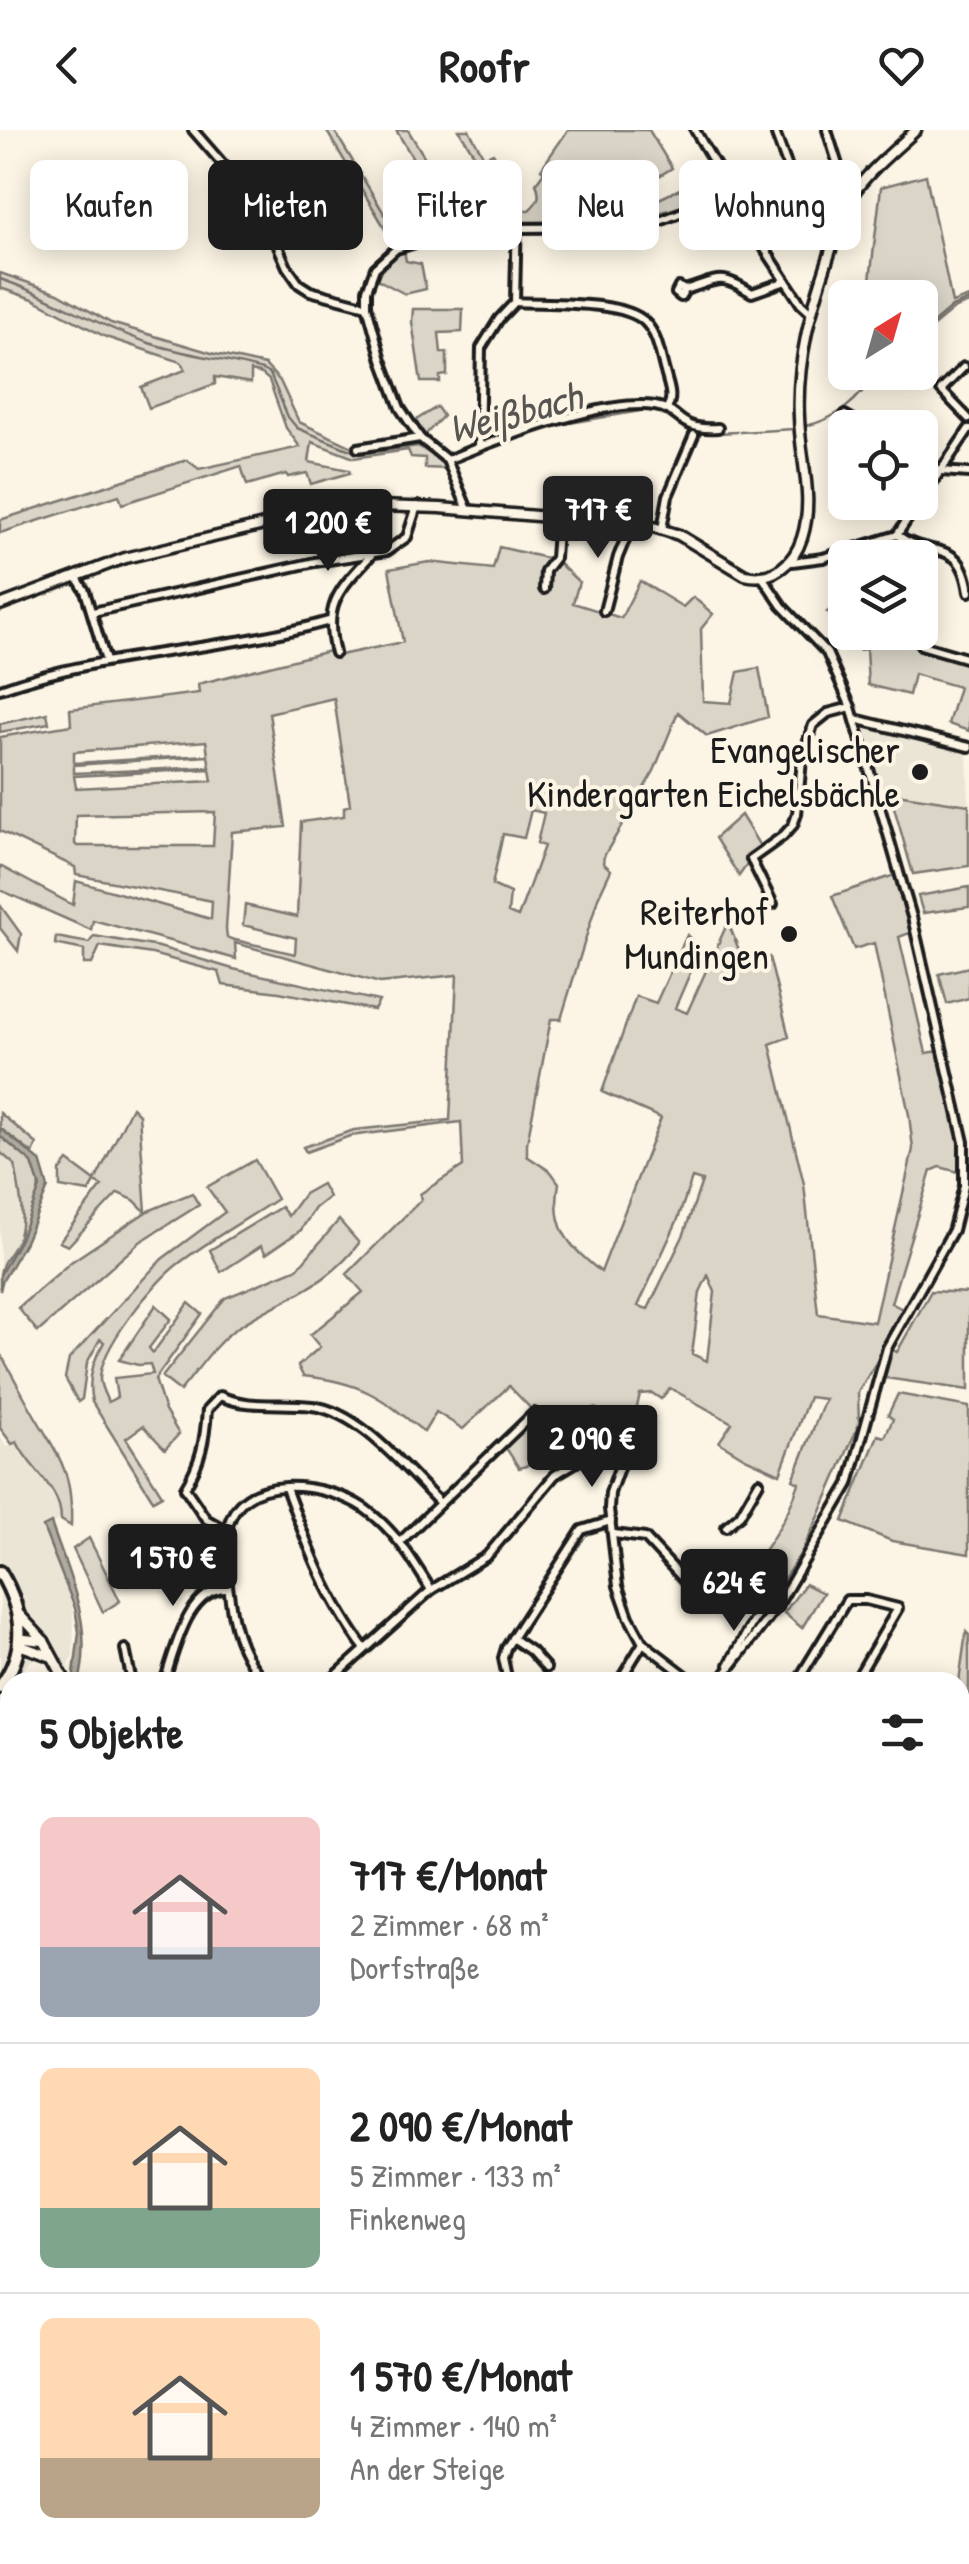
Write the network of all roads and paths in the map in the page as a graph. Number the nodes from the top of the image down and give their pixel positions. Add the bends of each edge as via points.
1 (193, 130) edge
2 (695, 130) edge
3 (828, 130) edge
4 (916, 130) edge
5 (776, 135) dead end
6 (711, 160) edge
7 (785, 160) edge
8 (837, 160) edge
9 (679, 213) edge
10 (522, 228) edge
11 (395, 250) edge
12 (518, 250) edge
13 (765, 250) edge
14 (786, 281) junction
15 (685, 290) dead end
16 (515, 302) junction
17 (367, 306) junction
18 (812, 314) junction
19 (964, 367) dead end
20 (666, 409) junction
21 (969, 418) edge
22 (718, 428) dead end
23 (969, 430) edge
24 (694, 435) dead end
25 (420, 438) junction
26 (479, 447) junction
27 (358, 448) dead end
28 (448, 465) junction
29 (938, 469) edge
30 (941, 471) junction
31 (969, 472) edge
32 (938, 475) edge
33 (416, 506) junction
34 (468, 510) junction
35 (558, 517) junction
36 (907, 520) edge
37 (632, 523) junction
38 (662, 529) junction
39 (897, 535) junction
40 (373, 552) junction
41 (792, 562) junction
42 (968, 571) edge
43 (761, 575) junction
44 (76, 576) junction
45 (544, 588) dead end
46 (969, 592) edge
47 (0, 605) edge
48 (604, 611) dead end
49 (92, 612) junction
50 (329, 622) junction
51 (938, 649) edge
52 (335, 653) dead end
53 (969, 659) edge
54 (106, 661) junction
55 (0, 689) edge
56 (851, 706) junction
57 (855, 719) junction
58 (968, 744) edge
59 (773, 904) dead end
60 (534, 1414) dead end
61 (759, 1482) dead end
62 (286, 1488) junction
63 (440, 1503) junction
64 (612, 1521) junction
65 (726, 1527) dead end
66 (227, 1531) junction
67 (614, 1534) junction
68 (400, 1541) junction
69 (0, 1572) edge
70 (687, 1583) dead end
71 (228, 1589) junction
72 (431, 1590) junction
73 (767, 1596) dead end
74 (19, 1614) junction
75 (512, 1638) junction
76 (44, 1641) junction
77 (643, 1643) junction
78 (18, 1645) junction
79 (125, 1649) dead end
80 (365, 1649) junction
81 (52, 1657) junction
82 (546, 1668) dead end
83 (726, 1671) joint
84 (10, 1672) edge
85 (60, 1672) edge
86 (130, 1672) edge
87 (168, 1672) edge
88 (258, 1672) edge
89 (340, 1672) edge
90 (506, 1672) edge
91 (625, 1672) edge
92 (681, 1672) edge
93 (804, 1672) edge
94 (861, 1672) edge

1 - 17 street via 261,208 299,284
2 - 6 street
3 - 8 street
4 - 18 street via 849,200
5 - 7 street
9 - 10 street via 642,224
11 - 17 street via 375,268
12 - 16 street
13 - 14 street
14 - 15 street via 752,293 730,279
14 - 18 street
16 - 20 street via 608,308 643,319 656,338 671,398
16 - 26 street via 481,348
17 - 25 street via 400,408
18 - 41 street via 798,375 808,511
19 - 21 street via 941,390
20 - 22 street via 696,430
20 - 26 street via 574,416
23 - 30 street
24 - 38 street
25 - 27 street
25 - 28 street
26 - 28 street
28 - 34 street
29 - 30 street
30 - 31 street
30 - 32 street
33 - 34 street
33 - 40 street via 407,537 387,552
33 - 44 street via 348,505 125,558
34 - 35 street
35 - 37 street
35 - 45 street via 556,558 545,571
36 - 39 street
37 - 38 street
37 - 48 street
38 - 43 street via 745,575
39 - 41 street
39 - 42 street via 950,551
40 - 49 street
40 - 50 street via 342,586
41 - 43 street
42 - 46 street
43 - 56 street via 827,653
44 - 47 street
44 - 49 street
49 - 54 street
50 - 52 street
50 - 54 street
51 - 53 street
54 - 55 street
56 - 57 street
56 - 59 street via 814,726 802,758 793,825 751,860
57 - 58 street
57 - 83 street via 912,917 964,1142 964,1186 953,1230 887,1348 849,1484 778,1605
60 - 63 street
61 - 65 street
62 - 66 street via 249,1497
62 - 68 street via 338,1495
62 - 80 street via 302,1533
63 - 66 street via 352,1420 314,1406 220,1396 207,1410 205,1442 186,1488 206,1519
63 - 68 street
64 - 67 street
64 - 72 street via 610,1493 620,1465 588,1455 555,1475 479,1564
64 - 75 street via 582,1530
66 - 71 street
67 - 70 street via 645,1538
67 - 77 street via 618,1586
68 - 72 street
69 - 74 main road
71 - 87 street via 203,1596
71 - 88 street via 237,1636
72 - 80 street
73 - 83 street
74 - 76 street
74 - 78 main road
75 - 82 street
75 - 90 street via 503,1658
76 - 78 street
76 - 81 street
77 - 91 street
77 - 92 street
78 - 81 street
78 - 84 main road
79 - 86 street
80 - 89 street
81 - 85 street
93 - 94 street via 847,1600 898,1608

